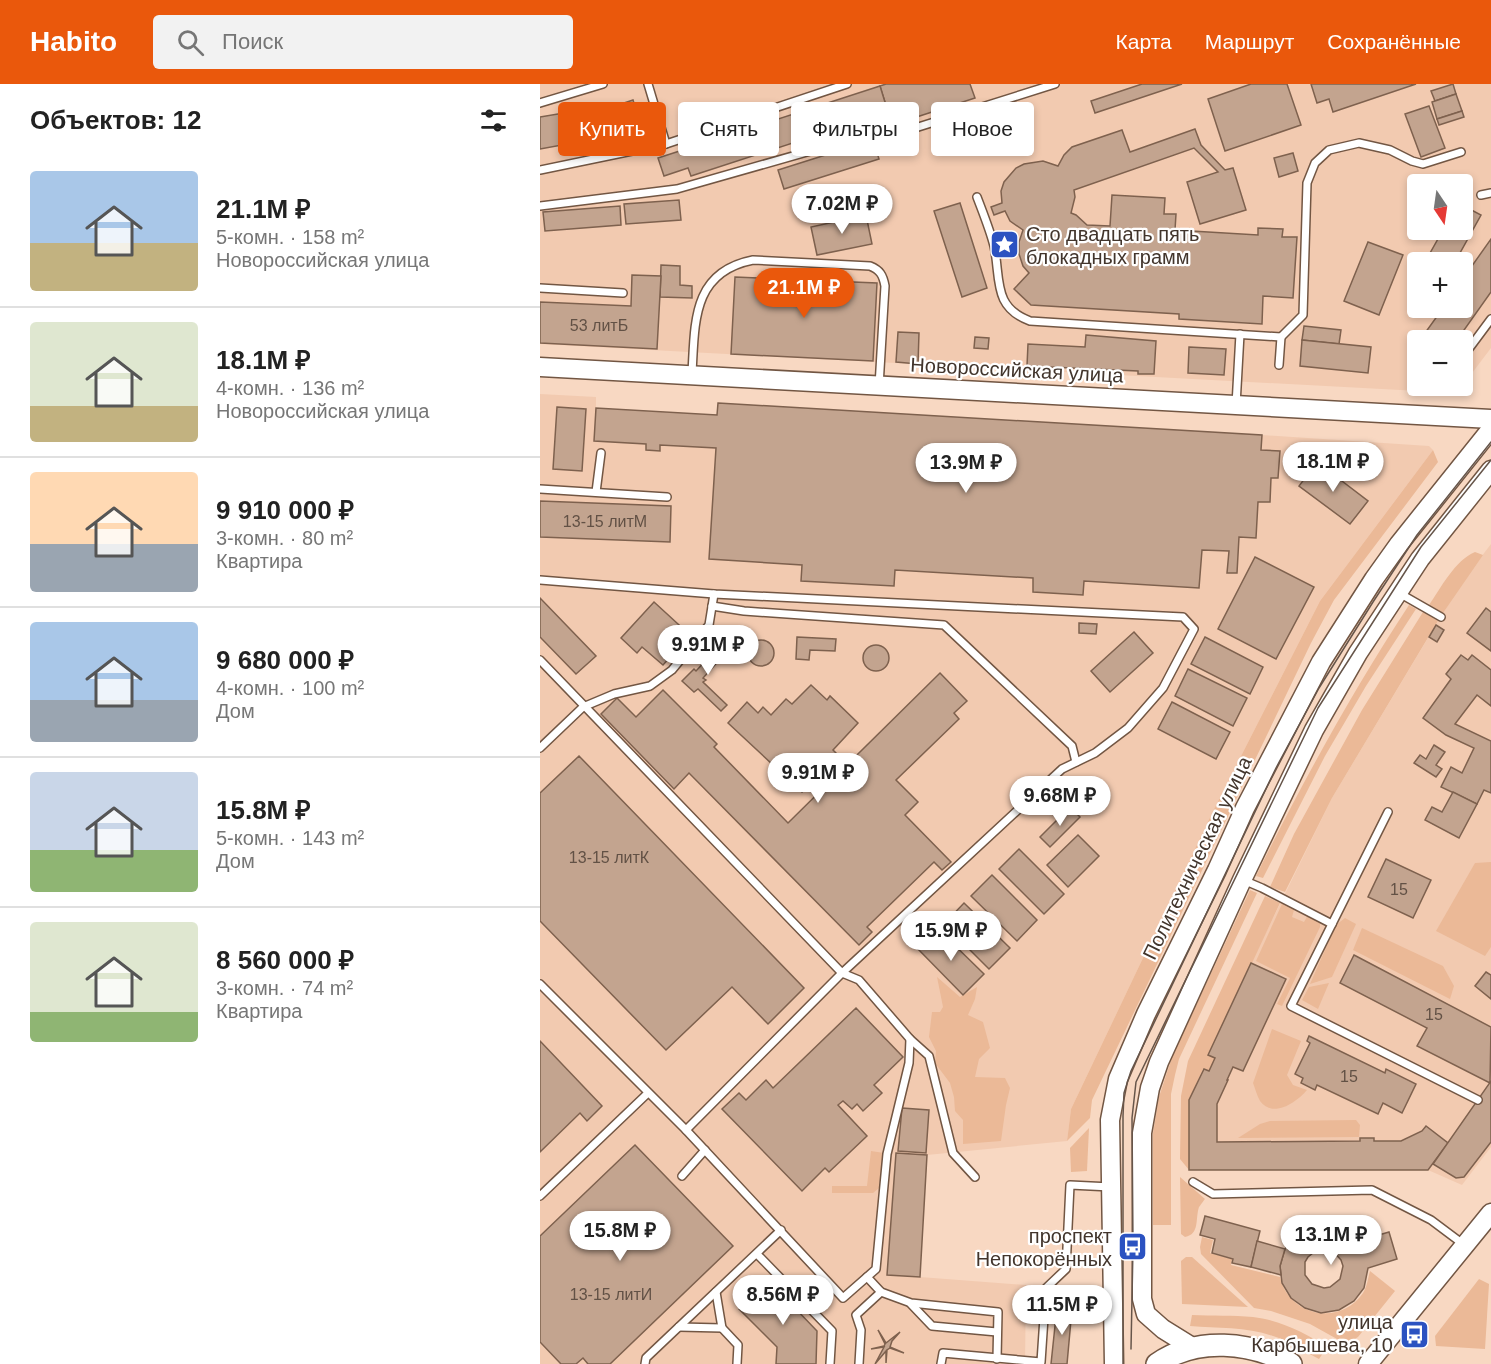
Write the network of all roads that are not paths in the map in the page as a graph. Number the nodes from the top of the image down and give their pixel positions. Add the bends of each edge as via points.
1 (603, 84) edge
2 (648, 84) edge
3 (847, 84) edge
4 (1055, 84) edge
5 (653, 102) edge
6 (540, 103) edge
7 (666, 144) edge
8 (1461, 152) dead end
9 (608, 156) edge
10 (540, 170) edge
11 (1491, 193) edge
12 (1481, 195) dead end
13 (977, 197) dead end
14 (540, 206) edge
15 (540, 288) edge
16 (623, 293) dead end
17 (1491, 319) edge
18 (1240, 334) junction
19 (1281, 337) junction
20 (1473, 343) edge
21 (540, 359) edge
22 (1279, 365) dead end
23 (540, 367) edge
24 (692, 371) junction
25 (880, 382) junction
26 (1236, 401) junction
27 (1491, 410) edge
28 (1491, 418) edge
29 (1491, 429) edge
30 (601, 453) dead end
31 (1491, 470) edge
32 (540, 489) edge
33 (596, 492) junction
34 (668, 497) dead end
35 (540, 580) edge
36 (1398, 593) junction
37 (714, 594) junction
38 (712, 606) junction
39 (1441, 617) dead end
40 (540, 660) edge
41 (583, 706) junction
42 (540, 748) edge
43 (1076, 762) junction
44 (1388, 812) dead end
45 (1242, 880) junction
46 (1332, 924) junction
47 (842, 973) junction
48 (540, 984) edge
49 (1146, 1014) junction
50 (1175, 1029) junction
51 (910, 1039) junction
52 (648, 1093) junction
53 (1478, 1100) dead end
54 (686, 1130) junction
55 (705, 1150) junction
56 (682, 1176) dead end
57 (975, 1177) dead end
58 (1193, 1182) dead end
59 (1111, 1187) junction
60 (540, 1196) edge
61 (1491, 1213) edge
62 (781, 1230) junction
63 (1465, 1245) junction
64 (757, 1254) junction
65 (867, 1277) junction
66 (716, 1292) junction
67 (881, 1292) junction
68 (911, 1303) junction
69 (679, 1327) junction
70 (722, 1328) junction
71 (998, 1332) junction
72 (1192, 1347) junction
73 (997, 1359) junction
74 (645, 1364) edge
75 (737, 1364) edge
76 (830, 1364) edge
77 (859, 1364) edge
78 (941, 1364) edge
79 (1114, 1364) edge
80 (1157, 1364) edge
81 (1291, 1364) edge
82 (1368, 1364) edge

1 - 6 lane
2 - 5 lane
3 - 7 lane
4 - 14 lane via 896,134 863,136 677,189
8 - 19 lane via 1423,164 1390,150 1359,143 1329,150 1315,163 1307,183 1303,315
9 - 10 lane
11 - 12 lane
13 - 18 lane via 994,246 1001,295 1017,317 1030,321
15 - 16 lane
17 - 20 lane
18 - 19 lane
18 - 26 lane
19 - 22 lane
21 - 24 main road, Новороссийская улица
23 - 24 main road, Новороссийская улица
24 - 25 main road, Новороссийская улица
24 - 25 lane via 699,306 710,284 725,269 753,260 870,266 878,269 885,286
25 - 26 main road, Новороссийская улица
26 - 27 main road, Новороссийская улица
26 - 28 main road, Новороссийская улица
29 - 49 main road, Политехническая улица via 1398,544 1321,662 1250,798
30 - 33 lane
31 - 36 main road
32 - 33 lane
33 - 34 lane
35 - 37 lane
36 - 39 lane
36 - 45 main road via 1314,730
37 - 38 lane
37 - 43 lane via 1183,617 1194,629 1163,688 1128,728
38 - 41 lane via 709,625 672,670 650,686
38 - 43 lane via 944,625 1072,746
40 - 41 lane
41 - 42 lane
41 - 47 lane
43 - 47 lane via 1062,769
44 - 46 lane
45 - 46 lane
45 - 50 main road
46 - 53 lane via 1291,1006
47 - 51 lane via 859,980
47 - 54 lane
48 - 52 lane
49 - 50 main road via 1167,1013
49 - 59 main road, Политехническая улица via 1114,1093 1110,1119
50 - 72 main road via 1150,1088 1142,1133 1142,1299 1146,1314
51 - 57 lane via 929,1056 953,1153
51 - 65 lane via 909,1063 887,1154 876,1269
52 - 54 lane
52 - 60 lane
54 - 55 lane
55 - 56 lane
55 - 62 lane
58 - 63 lane via 1213,1194 1372,1190 1431,1220
59 - 73 lane via 1070,1185 1066,1269 1046,1288 1041,1362
59 - 79 main road, Политехническая улица
61 - 63 main road
62 - 64 lane
62 - 65 lane via 843,1298
63 - 82 main road
64 - 66 lane
64 - 76 lane via 832,1331
65 - 67 lane
66 - 69 lane
66 - 70 lane
67 - 68 lane
67 - 77 lane via 856,1315 861,1330
68 - 71 lane via 932,1326
68 - 71 lane via 998,1312
69 - 70 lane
69 - 74 lane via 646,1358
70 - 75 lane via 738,1345
71 - 73 lane
72 - 80 main road
72 - 81 main road via 1223,1345 1260,1350
73 - 78 lane via 943,1353

